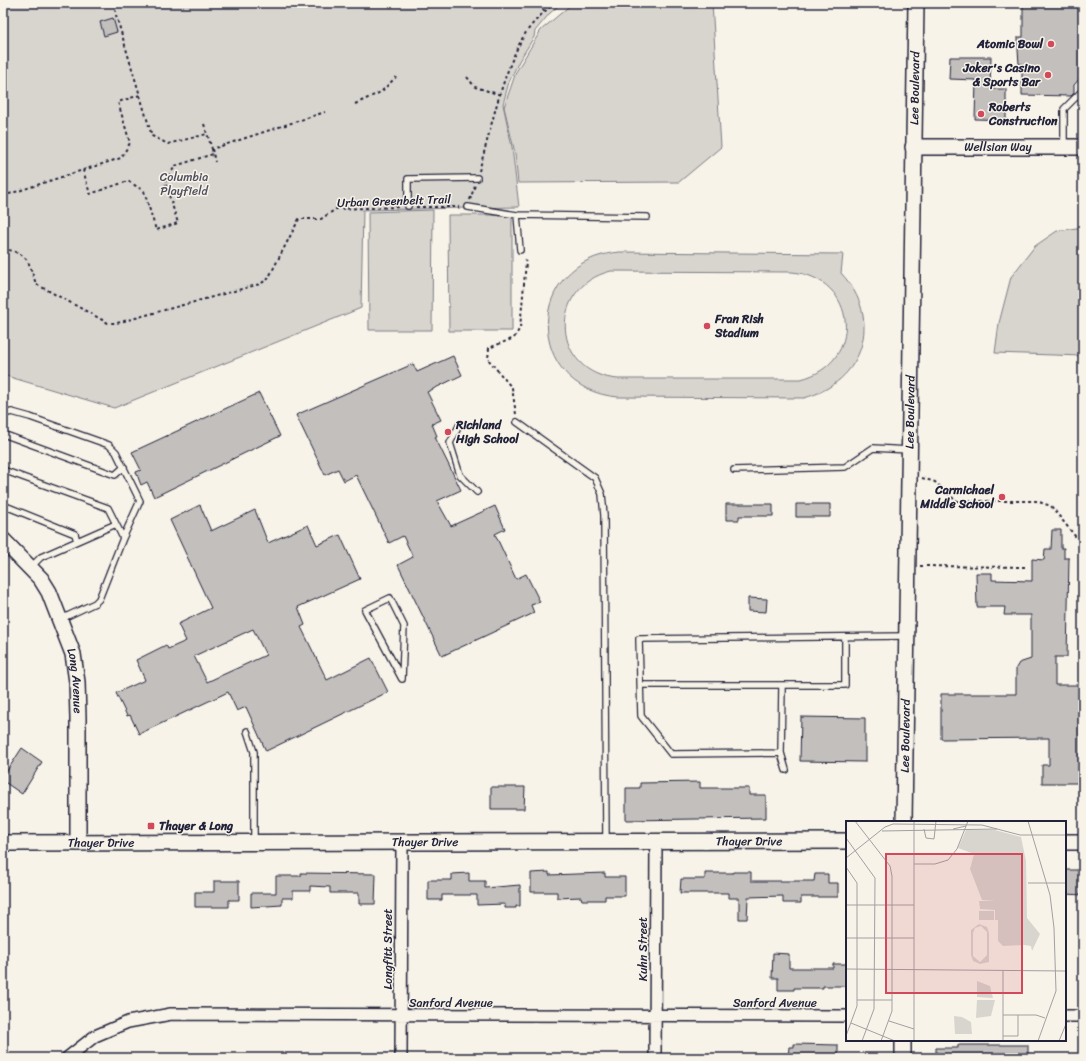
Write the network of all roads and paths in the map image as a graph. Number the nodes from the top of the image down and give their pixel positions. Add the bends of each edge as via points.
1 (114, 3) edge
2 (532, 3) edge
3 (554, 3) edge
4 (916, 3) edge
5 (545, 11) junction
6 (396, 77) dead end
7 (467, 77) dead end
8 (1083, 90) edge
9 (140, 95) junction
10 (500, 95) junction
11 (355, 104) dead end
12 (325, 112) dead end
13 (204, 124) dead end
14 (207, 134) junction
15 (913, 147) junction
16 (1064, 147) junction
17 (1083, 147) edge
18 (212, 149) junction
19 (213, 154) junction
20 (216, 162) dead end
21 (83, 170) junction
22 (476, 178) junction
23 (3, 196) edge
24 (408, 206) junction
25 (468, 207) junction
26 (517, 215) junction
27 (647, 217) dead end
28 (3, 248) edge
29 (520, 250) joint
30 (3, 414) edge
31 (517, 422) joint
32 (460, 424) dead end
33 (3, 434) edge
34 (909, 450) junction
35 (124, 467) junction
36 (3, 470) edge
37 (734, 470) dead end
38 (908, 474) junction
39 (478, 492) dead end
40 (3, 505) edge
41 (116, 524) junction
42 (123, 538) junction
43 (3, 540) edge
44 (77, 541) junction
45 (1083, 546) edge
46 (907, 565) junction
47 (30, 567) junction
48 (1028, 567) dead end
49 (60, 619) junction
50 (906, 636) junction
51 (845, 637) junction
52 (402, 679) joint
53 (640, 685) junction
54 (782, 685) junction
55 (247, 731) dead end
56 (782, 753) junction
57 (786, 770) dead end
58 (904, 821) edge
59 (402, 841) junction
60 (606, 841) junction
61 (656, 841) junction
62 (846, 841) edge
63 (254, 842) junction
64 (1066, 842) edge
65 (1083, 842) edge
66 (3, 843) edge
67 (78, 843) junction
68 (401, 1016) junction
69 (656, 1016) junction
70 (846, 1016) edge
71 (1066, 1016) edge
72 (1083, 1016) edge
73 (903, 1041) edge
74 (67, 1058) edge
75 (401, 1058) edge
76 (655, 1058) edge
77 (903, 1058) edge

1 - 9 path
2 - 5 path
3 - 5 path, Urban Greenbelt Trail
4 - 15 street, Lee Boulevard
5 - 10 path, Urban Greenbelt Trail via 525,34
6 - 11 path via 381,92
7 - 10 path via 475,87
8 - 16 lane via 1064,109
9 - 14 path via 152,136 168,144
9 - 21 path via 118,102 130,143 121,158
10 - 22 path, Urban Greenbelt Trail
12 - 18 path
13 - 14 path
14 - 18 path
15 - 16 street, Wellsian Way
15 - 34 street, Lee Boulevard
16 - 17 street, Wellsian Way
18 - 19 path
19 - 20 path
19 - 21 path via 175,166 165,183 178,223 156,230 144,191 128,182 90,194
21 - 23 path
22 - 24 lane via 408,180
22 - 25 path, Urban Greenbelt Trail
24 - 25 path, Urban Greenbelt Trail
24 - 28 path, Urban Greenbelt Trail via 336,209 321,219 299,219 268,280 117,323 108,323 36,284 27,258
25 - 26 lane
26 - 27 lane
26 - 29 lane
29 - 31 path via 526,262 520,328 514,338 489,348 488,359 512,388
30 - 35 lane via 12,412 30,417 108,445 116,452
31 - 60 lane via 595,478 602,494
32 - 39 lane via 450,443 460,475
33 - 35 lane via 115,475
34 - 37 lane via 874,448 845,467
34 - 38 street, Lee Boulevard
35 - 42 lane via 140,501
36 - 41 lane via 108,508
38 - 45 path via 935,482 956,501 1036,501 1051,506
38 - 46 street, Lee Boulevard
40 - 44 lane via 75,534
41 - 42 lane
41 - 44 lane
42 - 49 lane via 96,603
43 - 47 street, Long Avenue
44 - 47 lane via 41,557
46 - 48 path
46 - 50 street, Lee Boulevard
47 - 49 street, Long Avenue via 49,592
49 - 67 street, Long Avenue via 73,654 77,682
50 - 51 lane
50 - 58 street, Lee Boulevard
51 - 53 lane via 639,639
51 - 54 lane via 845,685
52 - 52 lane via 364,610 390,598 404,626
53 - 54 lane
53 - 56 lane via 641,716 671,754
54 - 56 lane
55 - 63 lane via 254,752
56 - 57 lane
59 - 60 street, Thayer Drive
59 - 63 street, Thayer Drive
59 - 68 street, Longfitt Street
60 - 61 street, Thayer Drive
61 - 62 street, Thayer Drive
61 - 69 street, Kuhn Street
63 - 67 street, Thayer Drive
64 - 65 street
66 - 67 street, Thayer Drive
68 - 69 street, Sanford Avenue
68 - 74 street, Sanford Avenue via 171,1014 128,1022 95,1036
68 - 75 street, Longfitt Street
69 - 70 street, Sanford Avenue
69 - 76 street, Kuhn Street
71 - 72 street
73 - 77 street

